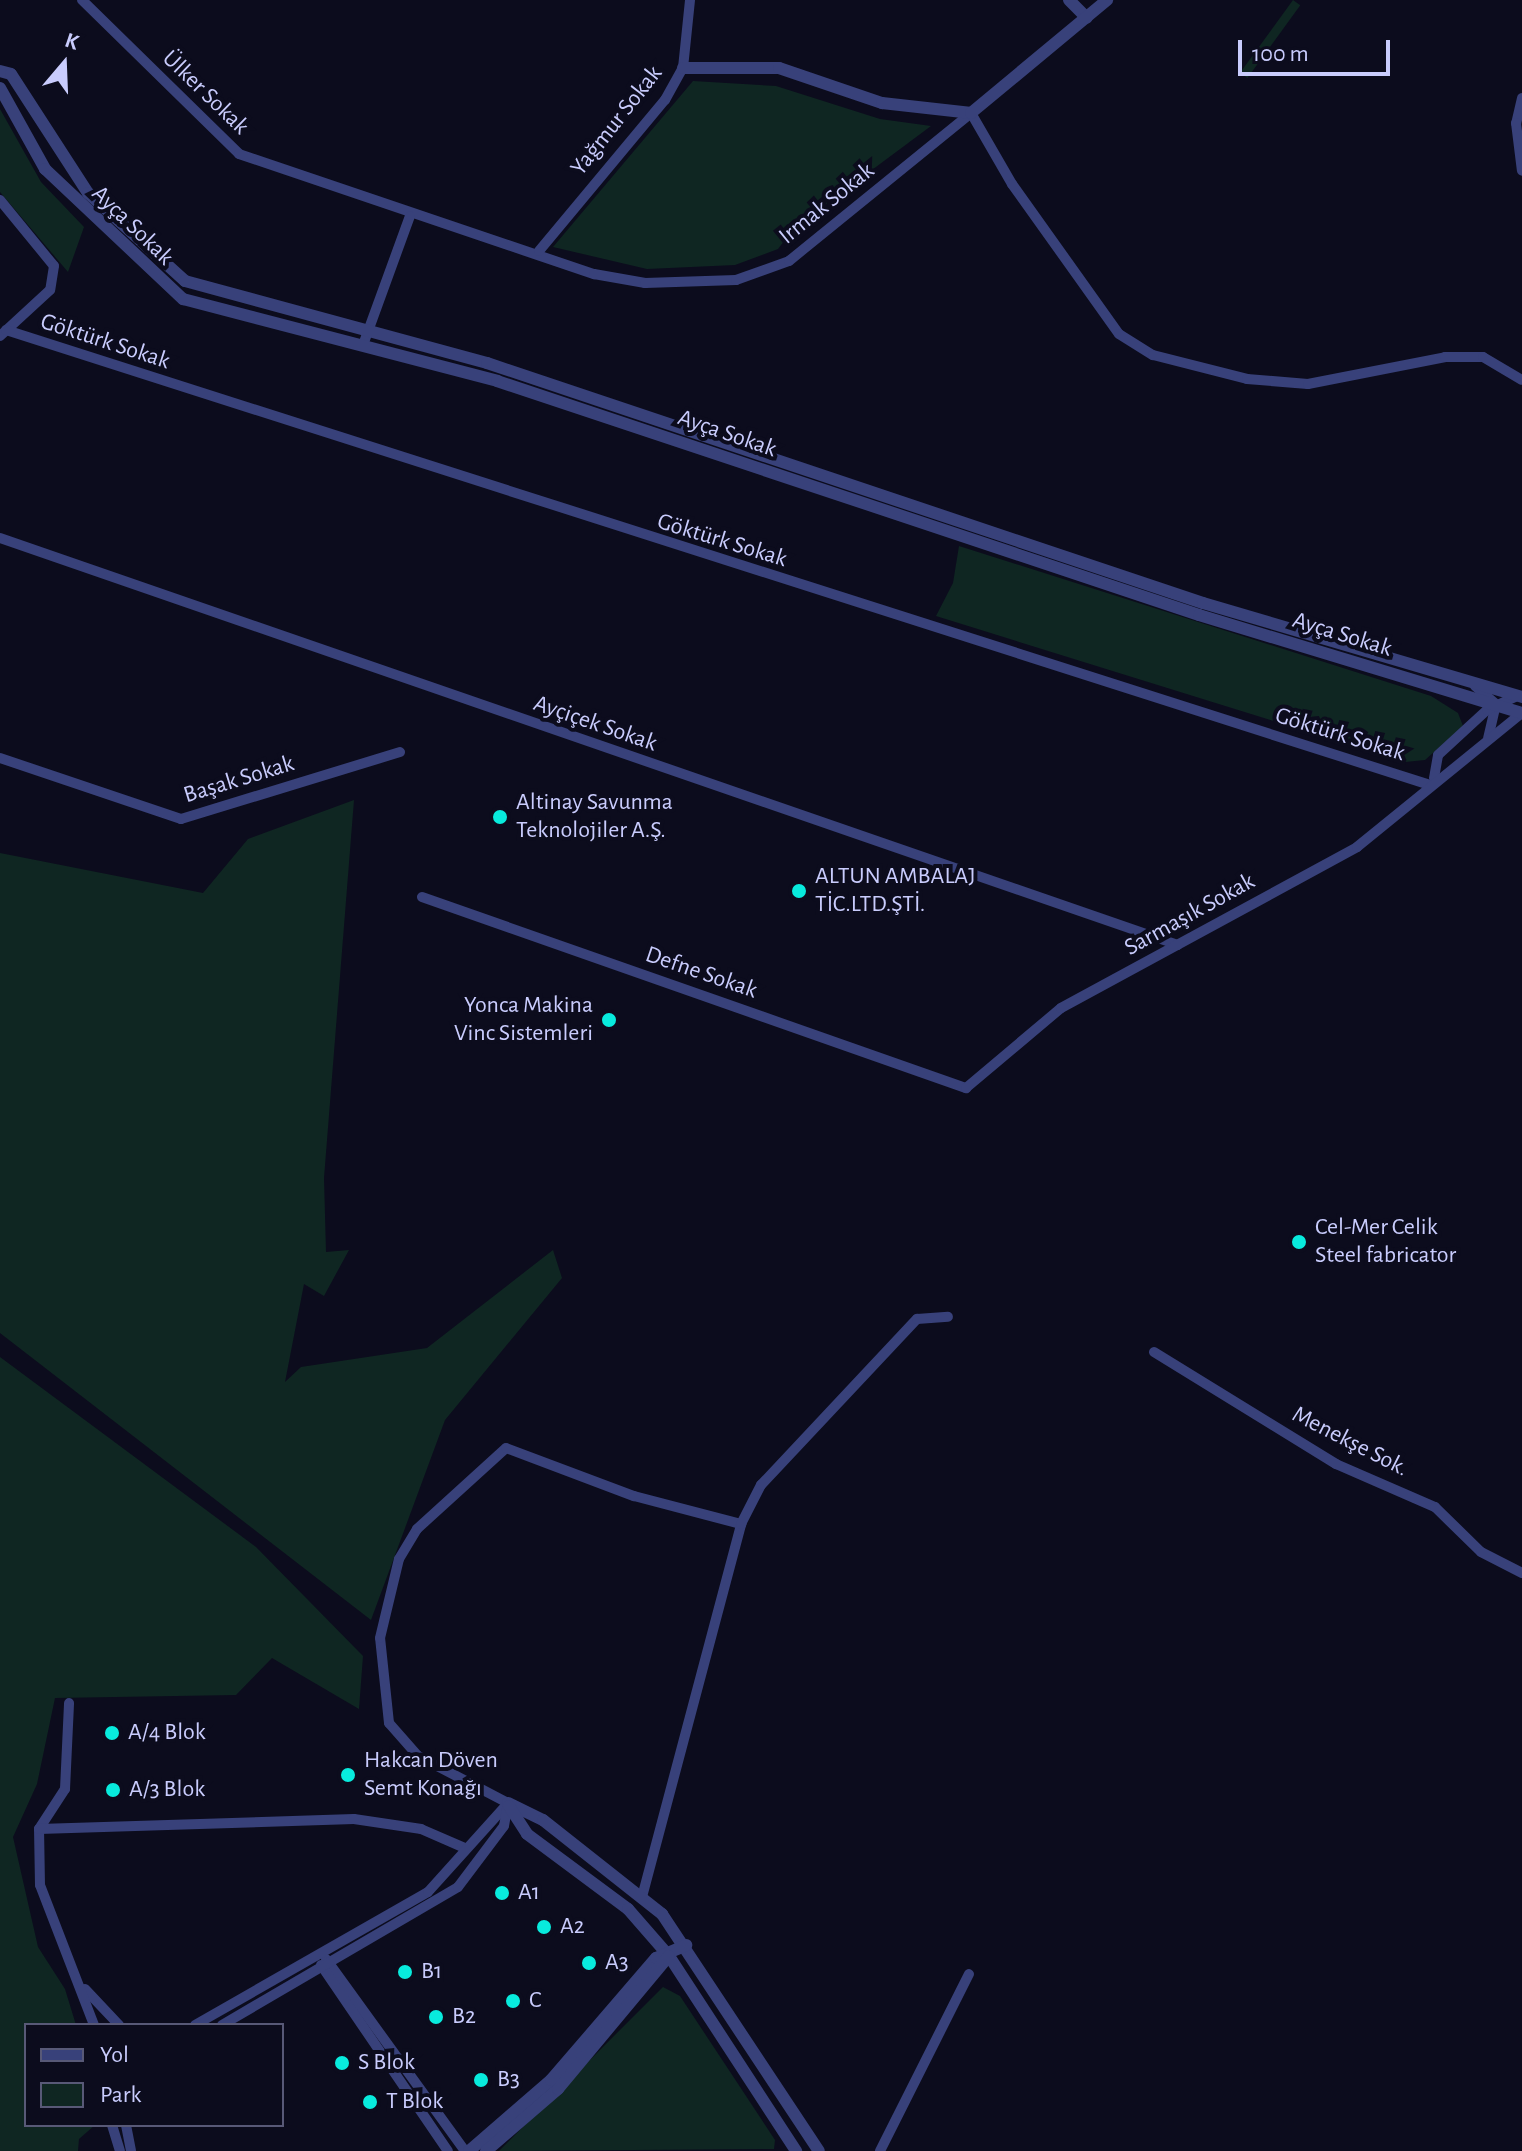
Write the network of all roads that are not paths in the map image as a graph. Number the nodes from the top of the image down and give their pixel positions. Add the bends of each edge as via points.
1 (82, 0) edge
2 (690, 0) edge
3 (1069, 0) edge
4 (1107, 0) edge
5 (1087, 18) junction
6 (683, 68) junction
7 (0, 71) edge
8 (0, 88) edge
9 (1522, 98) edge
10 (971, 113) junction
11 (1522, 171) edge
12 (0, 200) edge
13 (410, 216) junction
14 (539, 251) junction
15 (3, 333) edge
16 (365, 338) junction
17 (1522, 380) edge
18 (898, 507) junction
19 (0, 538) edge
20 (1475, 686) junction
21 (1467, 697) junction
22 (1519, 697) edge
23 (1496, 704) junction
24 (1522, 713) edge
25 (1473, 722) junction
26 (1488, 740) junction
27 (400, 752) dead end
28 (0, 758) edge
29 (1431, 781) junction
30 (422, 897) dead end
31 (1178, 945) junction
32 (966, 1088) joint
33 (948, 1317) dead end
34 (1154, 1352) dead end
35 (741, 1524) junction
36 (1522, 1573) edge
37 (69, 1703) dead end
38 (508, 1803) junction
39 (39, 1829) junction
40 (465, 1848) junction
41 (642, 1897) junction
42 (686, 1945) junction
43 (321, 1955) junction
44 (669, 1956) junction
45 (326, 1965) junction
46 (969, 1974) dead end
47 (81, 1983) junction
48 (93, 2023) edge
49 (117, 2023) edge
50 (199, 2023) edge
51 (225, 2023) edge
52 (113, 2127) edge
53 (126, 2127) edge
54 (812, 2148) edge
55 (120, 2151) edge
56 (131, 2151) edge
57 (448, 2151) edge
58 (467, 2151) edge
59 (486, 2151) edge
60 (796, 2151) edge
61 (880, 2151) edge

1 - 13 street, Ülker Sokak via 239,154
2 - 6 street, Yağmur Sokak
3 - 5 street
4 - 5 street
5 - 10 street
6 - 10 street via 779,68 882,103
6 - 14 street, Yağmur Sokak via 665,100
7 - 16 street via 11,74 88,193 168,269 185,281
8 - 16 street, Ayça Sokak via 45,169 166,290
9 - 11 street via 1516,123
10 - 14 street, Irmak Sokak via 789,261 736,280 645,283 594,274
10 - 17 street via 1012,184 1119,334 1153,355 1247,379 1308,384 1445,357 1483,357
12 - 15 street via 54,266 50,290
13 - 14 street, Irmak Sokak
13 - 16 street
15 - 29 street, Göktürk Sokak
16 - 18 street, Ayça Sokak
16 - 18 street, Ayça Sokak via 591,397
18 - 20 street, Ayça Sokak
18 - 21 street, Ayça Sokak
19 - 31 street, Ayçiçek Sokak
20 - 22 street, Ayça Sokak
20 - 23 street
21 - 23 street, Ayça Sokak
21 - 25 street via 1477,710
22 - 23 street, Sarmaşık Sokak
23 - 24 street, Ayça Sokak
23 - 25 street, Sarmaşık Sokak
23 - 26 street
24 - 26 street, Sarmaşık Sokak
25 - 29 street, Sarmaşık Sokak via 1438,755
26 - 29 street, Sarmaşık Sokak
27 - 28 street, Başak Sokak via 181,819
29 - 31 street, Sarmaşık Sokak via 1357,847
30 - 32 street, Defne Sokak
31 - 32 street, Sarmaşık Sokak via 1061,1008
33 - 35 street via 917,1319 761,1485
34 - 36 street, Menekşe Sok. via 1336,1464 1435,1507 1481,1552
35 - 38 street via 634,1496 506,1448 417,1529 399,1559 380,1638 389,1723 418,1756
35 - 41 street
37 - 39 street via 65,1789
38 - 40 street
38 - 41 street via 543,1820
38 - 44 street via 527,1834 628,1909
38 - 45 street via 504,1826 458,1887
39 - 40 street via 354,1819 421,1829
39 - 47 street via 40,1885
40 - 43 street via 441,1882
41 - 42 street
42 - 44 street
42 - 54 street
43 - 45 street
43 - 50 street
44 - 58 street via 656,1958 551,2080
44 - 59 street via 558,2089
44 - 60 street
45 - 51 street
45 - 57 street
45 - 58 street
46 - 61 street
47 - 48 street
47 - 49 street
52 - 55 street
53 - 56 street

